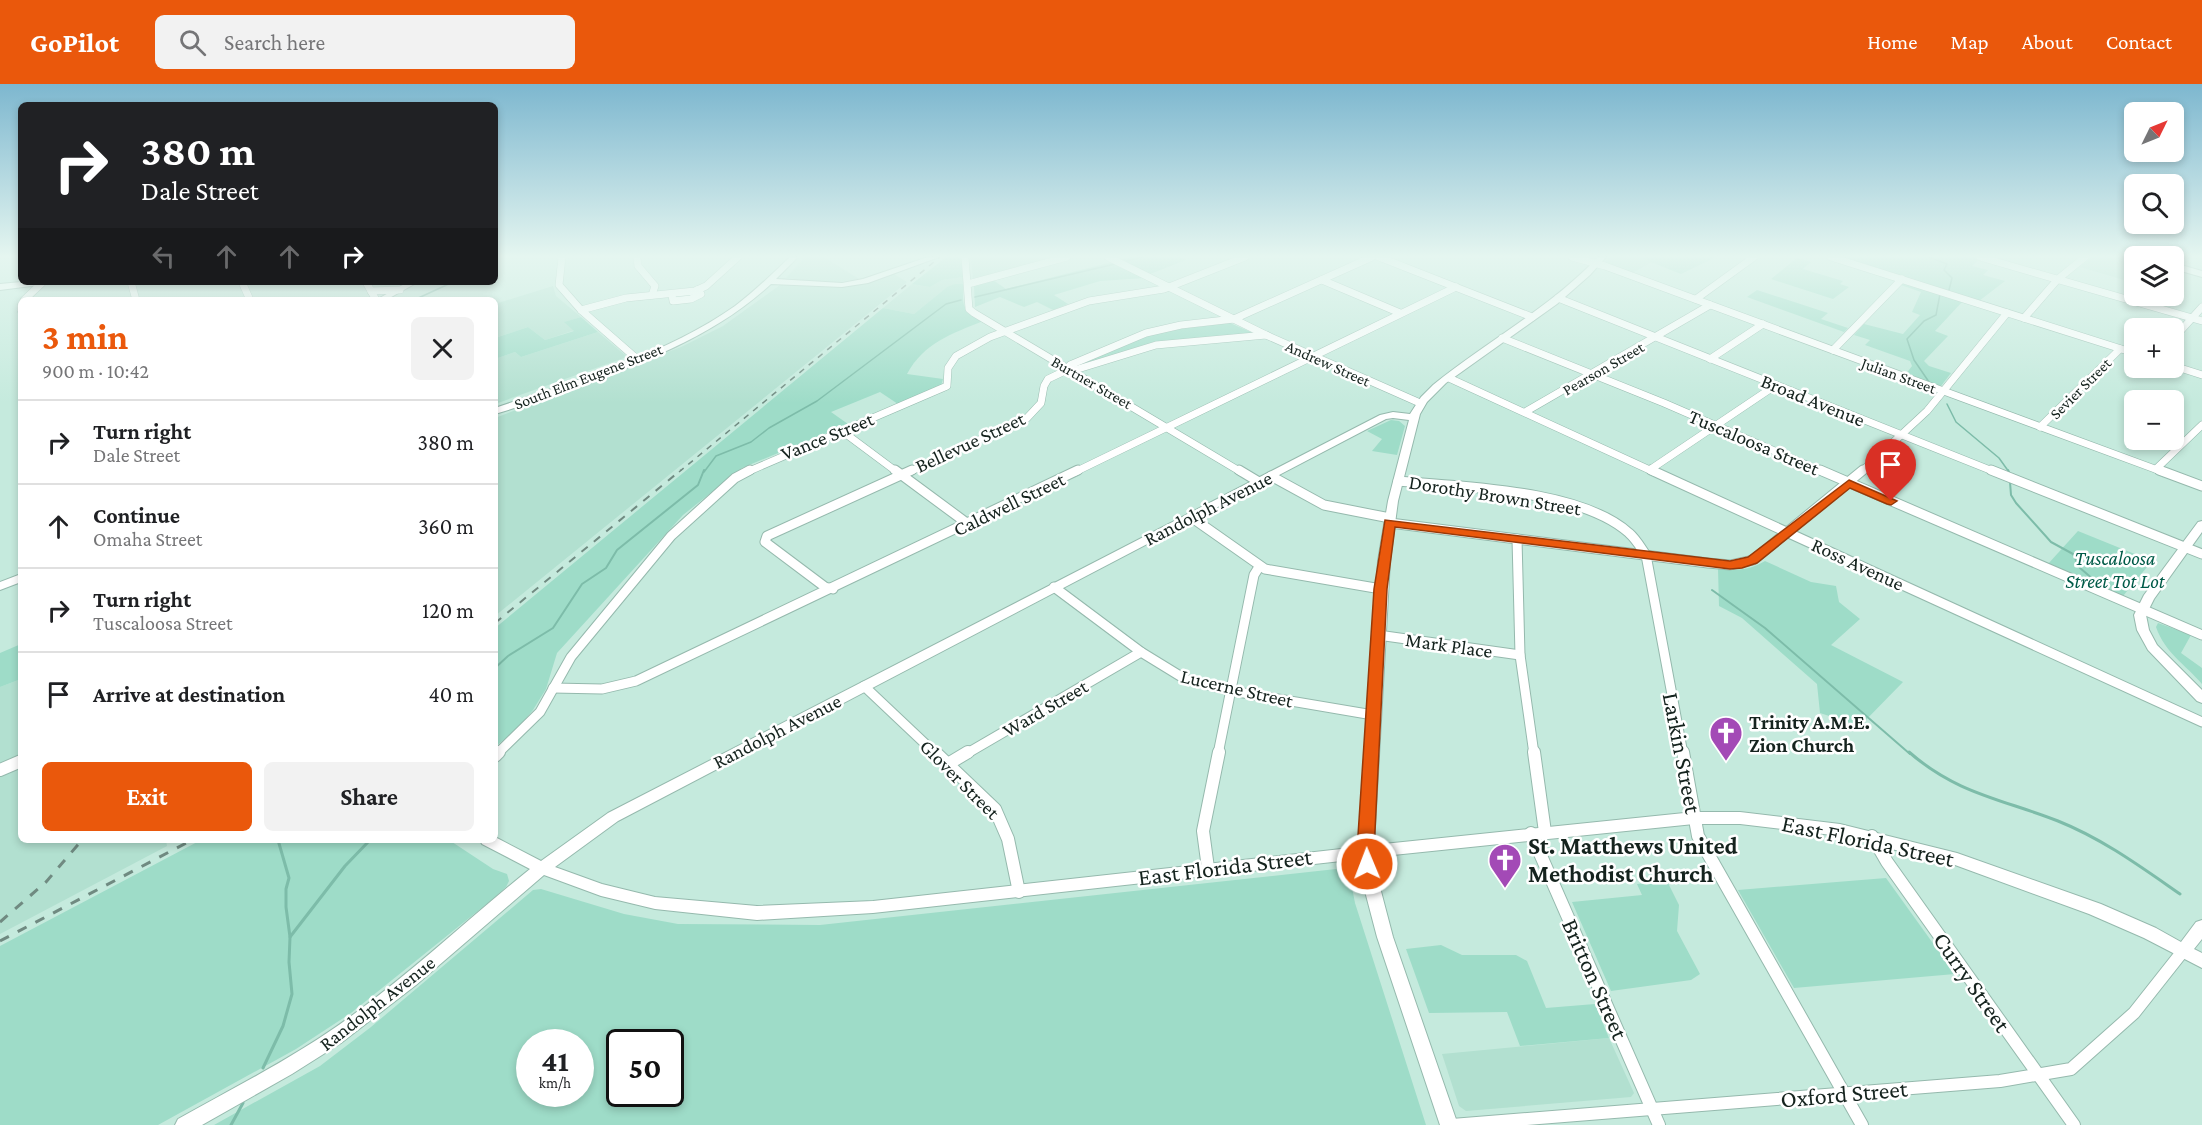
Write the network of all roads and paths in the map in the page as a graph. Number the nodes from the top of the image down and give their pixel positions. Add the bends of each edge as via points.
1 (577, 306) edge
2 (598, 306) edge
3 (740, 306) edge
4 (969, 306) edge
5 (1074, 306) edge
6 (1207, 306) edge
7 (1264, 306) edge
8 (1381, 306) edge
9 (1417, 306) edge
10 (1504, 306) edge
11 (1548, 306) edge
12 (1577, 306) edge
13 (1709, 306) edge
14 (1712, 306) edge
15 (1876, 306) edge
16 (1984, 306) edge
17 (2035, 306) edge
18 (2149, 306) edge
19 (2202, 307) edge
20 (581, 310) junction
21 (2007, 313) junction
22 (1400, 314) junction
23 (1532, 317) junction
24 (2024, 318) junction
25 (2192, 318) junction
26 (1234, 319) junction
27 (2202, 321) edge
28 (1763, 324) junction
29 (2184, 327) edge
30 (1006, 331) junction
31 (1266, 335) junction
32 (1502, 338) junction
33 (1656, 338) junction
34 (2120, 349) junction
35 (1833, 350) junction
36 (2124, 350) edge
37 (1312, 356) junction
38 (637, 359) junction
39 (1710, 359) junction
40 (1069, 369) junction
41 (2184, 369) edge
42 (1593, 374) junction
43 (2202, 375) edge
44 (1449, 378) junction
45 (1776, 385) junction
46 (1945, 392) junction
47 (1420, 403) junction
48 (498, 410) edge
49 (1525, 412) junction
50 (1414, 418) junction
51 (2202, 425) edge
52 (1167, 426) junction
53 (1716, 426) junction
54 (2040, 427) junction
55 (842, 430) junction
56 (1904, 435) junction
57 (1652, 469) junction
58 (2156, 469) junction
59 (900, 475) junction
60 (1265, 479) junction
61 (1398, 481) junction
62 (1849, 483) junction
63 (2202, 486) edge
64 (1191, 517) junction
65 (1390, 520) junction
66 (968, 524) junction
67 (2202, 524) edge
68 (1787, 532) junction
69 (1517, 539) junction
70 (2185, 547) junction
71 (2202, 554) edge
72 (1646, 555) junction
73 (1259, 567) junction
74 (18, 579) edge
75 (0, 586) edge
76 (1054, 587) junction
77 (1381, 589) junction
78 (833, 590) junction
79 (2141, 609) junction
80 (1378, 635) junction
81 (2202, 635) edge
82 (1141, 652) junction
83 (1520, 655) junction
84 (864, 686) junction
85 (553, 688) junction
86 (1232, 691) junction
87 (2202, 698) edge
88 (1373, 715) junction
89 (2202, 722) edge
90 (498, 753) edge
91 (18, 762) edge
92 (948, 764) junction
93 (0, 770) edge
94 (1694, 818) junction
95 (1538, 833) junction
96 (1872, 836) junction
97 (493, 843) edge
98 (1365, 851) junction
99 (542, 868) junction
100 (1208, 868) junction
101 (1019, 892) junction
102 (2202, 927) edge
103 (2183, 951) junction
104 (2202, 961) edge
105 (2039, 1076) junction
106 (1844, 1094) junction
107 (1652, 1108) junction
108 (184, 1125) edge
109 (1451, 1125) edge
110 (1659, 1125) edge
111 (1862, 1125) edge
112 (2074, 1125) edge

1 - 20 street
2 - 20 street
3 - 38 main road, South Elm Eugene Street via 714,323
4 - 30 street, Burtner Street
5 - 30 street, Vance Street
6 - 26 street, Andrew Street
7 - 26 street, Bellevue Street
8 - 22 street
9 - 22 street, Caldwell Street
10 - 23 street
11 - 23 main road
12 - 33 street, Broad Avenue
13 - 33 street, Pearson Street
14 - 28 street, Julian Street
15 - 35 street
16 - 21 street
17 - 24 street
18 - 25 street
19 - 25 street
20 - 38 street
21 - 24 street
21 - 46 street, Burtner Street
22 - 37 street, Caldwell Street
23 - 32 main road
24 - 34 street
25 - 27 street
25 - 29 street
26 - 31 street, Andrew Street
26 - 40 street, Bellevue Street via 1146,333 1070,365
28 - 35 street, Julian Street
28 - 39 street
30 - 40 street, Burtner Street
30 - 55 street, Vance Street via 956,356 948,368 947,386
31 - 37 street, Andrew Street
31 - 40 street via 1169,343
32 - 42 street, Tuscaloosa Street
32 - 44 main road
33 - 39 street, Broad Avenue
33 - 42 street, Pearson Street
34 - 36 street
34 - 54 street, Sevier Street
35 - 46 street, Julian Street
37 - 47 street, Andrew Street
37 - 52 street, Caldwell Street
38 - 48 main road, South Elm Eugene Street
39 - 45 street, Broad Avenue
40 - 52 street, Burtner Street
40 - 59 street, Bellevue Street via 1048,379 1041,403 1027,418
41 - 43 street
42 - 49 street, Pearson Street
42 - 53 street, Tuscaloosa Street
44 - 47 main road
44 - 49 street, Ross Avenue
45 - 53 street
45 - 56 street, Broad Avenue
46 - 54 street, Julian Street
46 - 56 street, Burtner Street
47 - 50 main road
49 - 57 street, Ross Avenue
50 - 60 main road, Randolph Avenue via 1383,417
50 - 61 main road
51 - 58 street
52 - 60 street, Burtner Street
52 - 66 street, Caldwell Street
53 - 57 street
53 - 62 street, Tuscaloosa Street
54 - 58 street, Julian Street
55 - 59 street
55 - 85 street, Vance Street via 746,471 703,504 671,536 571,657
56 - 62 street, Burtner Street
56 - 70 street, Broad Avenue
57 - 68 street, Ross Avenue
58 - 63 street, Julian Street
59 - 66 street
59 - 78 street, Bellevue Street via 767,536 765,542 776,552
60 - 64 main road, Randolph Avenue
60 - 65 street, Burtner Street via 1324,505
61 - 65 main road
61 - 72 street, Dorothy Brown Street via 1501,492 1580,506 1627,529
62 - 68 street, Burtner Street
62 - 79 street, Tuscaloosa Street
64 - 73 street
64 - 76 main road, Randolph Avenue
65 - 69 street, Burtner Street
65 - 77 main road
66 - 78 street, Caldwell Street
67 - 70 main road
68 - 72 street, Burtner Street via 1753,560 1742,564
68 - 89 street, Ross Avenue
69 - 72 street, Burtner Street
69 - 83 street, Britton Street
70 - 71 street, Broad Avenue
70 - 79 main road
72 - 94 street, Larkin Street
73 - 77 street
73 - 86 street via 1254,575
74 - 75 main road
76 - 82 street, Lucerne Street
76 - 84 main road, Randolph Avenue
77 - 80 main road
78 - 85 street, Caldwell Street via 636,681 602,689
79 - 81 street, Tuscaloosa Street
79 - 87 main road via 2143,630 2152,647
80 - 83 street, Mark Place
80 - 88 main road
82 - 86 street, Lucerne Street via 1185,679
82 - 92 street, Ward Street
83 - 95 street, Britton Street
84 - 92 street, Glover Street
84 - 99 main road, Randolph Avenue via 613,818
85 - 90 street, Vance Street via 540,712
86 - 88 street, Lucerne Street
86 - 100 street via 1203,831
88 - 98 main road
91 - 93 street
92 - 101 street, Glover Street via 994,809 1006,827
94 - 95 main road, East Florida Street
94 - 96 main road, East Florida Street via 1777,820
94 - 106 street, Larkin Street via 1698,836 1719,875
95 - 98 main road, East Florida Street
95 - 107 street, Britton Street
96 - 103 main road, East Florida Street via 1957,859 2053,893
96 - 105 street, Curry Street
97 - 99 main road, East Florida Street
98 - 100 main road, East Florida Street
98 - 109 main road via 1385,937
99 - 101 main road, East Florida Street via 601,890 655,903 757,913 873,908
99 - 108 main road, Randolph Avenue via 354,1025 284,1070
100 - 101 main road, East Florida Street
102 - 103 main road
103 - 104 main road, East Florida Street
103 - 105 street, Oxford Street via 2134,1013 2090,1055 2071,1069
105 - 106 street, Oxford Street
105 - 112 street, Curry Street
106 - 107 street, Oxford Street
106 - 111 street, Larkin Street
107 - 109 street, Oxford Street
107 - 110 street, Britton Street

